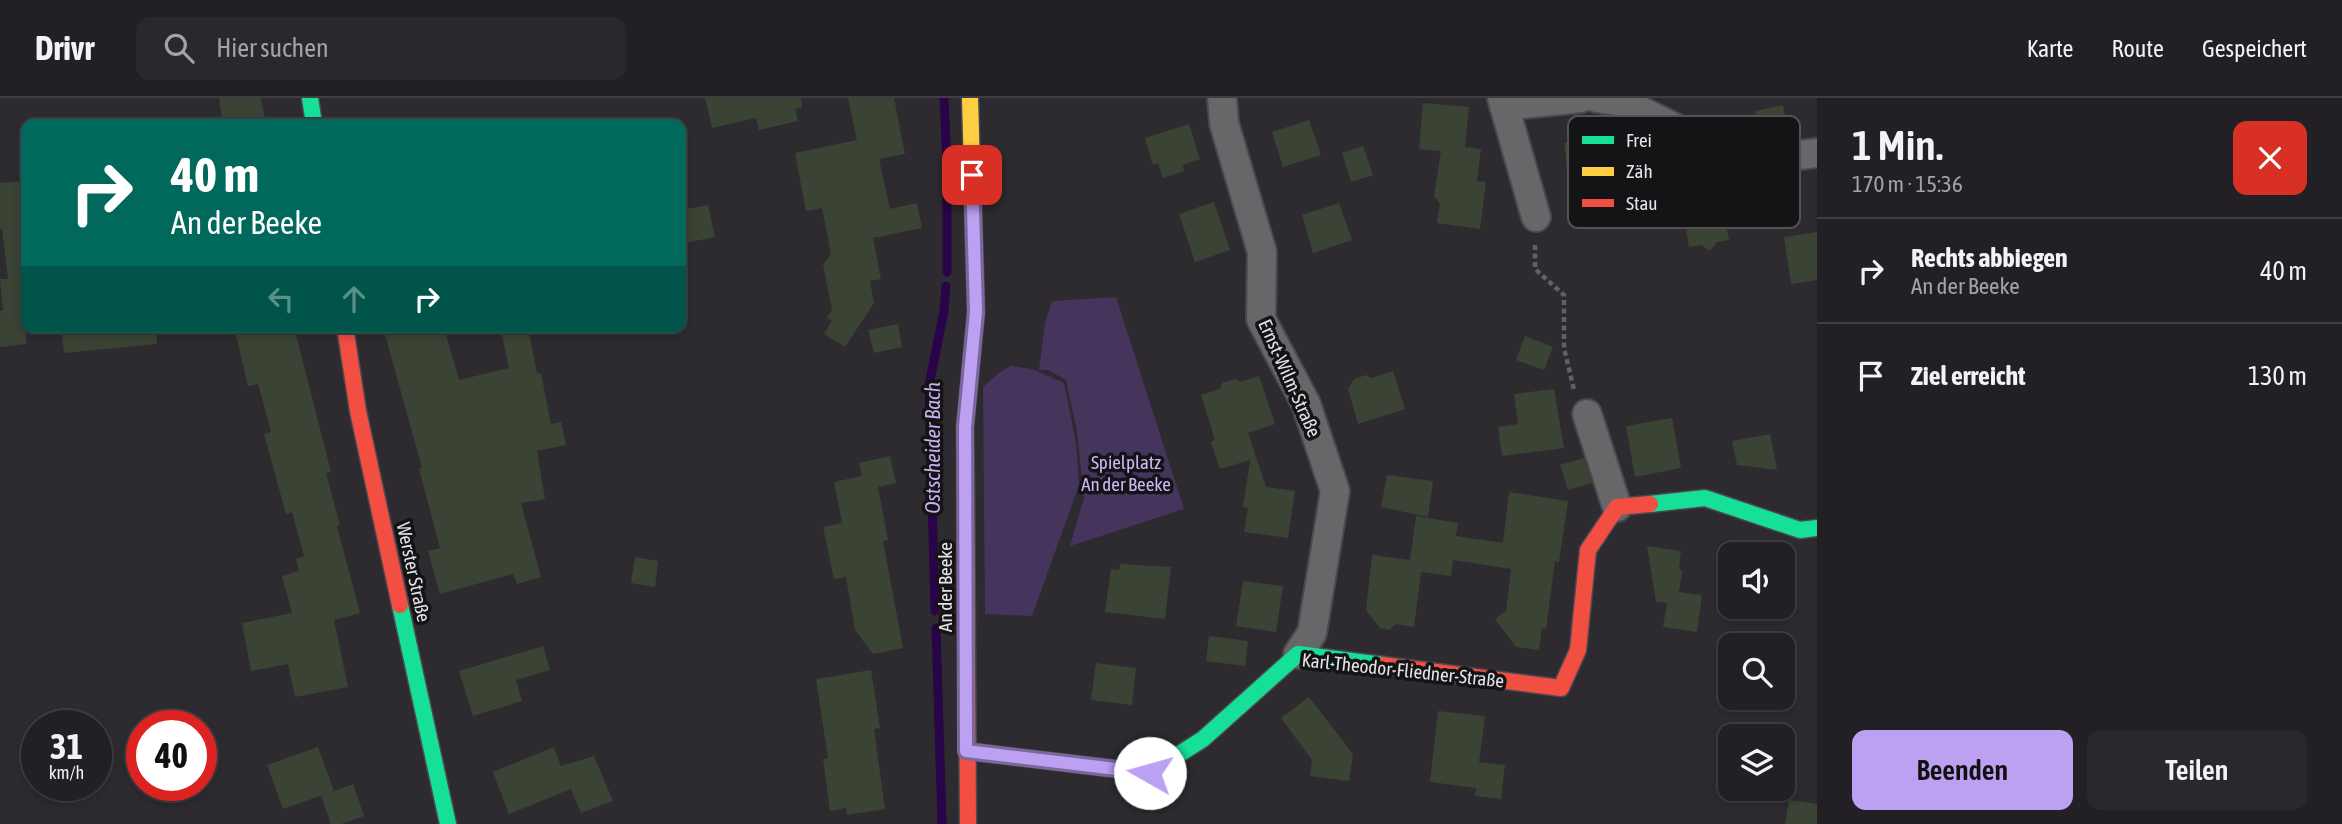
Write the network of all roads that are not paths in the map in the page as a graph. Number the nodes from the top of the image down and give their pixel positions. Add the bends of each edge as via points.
1 (310, 98) edge
2 (971, 98) edge
3 (1222, 98) edge
4 (1581, 98) edge
5 (1597, 98) edge
6 (1503, 102) edge
7 (1651, 116) edge
8 (313, 119) edge
9 (1536, 216) road end
10 (346, 333) edge
11 (1587, 414) road end
12 (1617, 506) junction
13 (1817, 527) edge
14 (1298, 654) junction
15 (966, 751) junction
16 (448, 824) edge
17 (968, 824) edge

1 - 8 street
2 - 15 street, An der Beeke via 976,312 965,427
3 - 14 street, Ernst-Wilm-Straße via 1224,123 1262,252 1261,319 1306,404 1335,491 1312,633
4 - 6 street
5 - 7 street via 1623,102
6 - 9 street
10 - 16 street, Werster Straße via 358,411
11 - 12 street
12 - 13 street via 1705,498 1800,530
12 - 14 street, Karl-Theodor-Fliedner-Straße via 1588,550 1578,650 1561,688
14 - 15 street, Karl-Theodor-Fliedner-Straße via 1203,739 1150,773
15 - 17 street, An der Beeke

